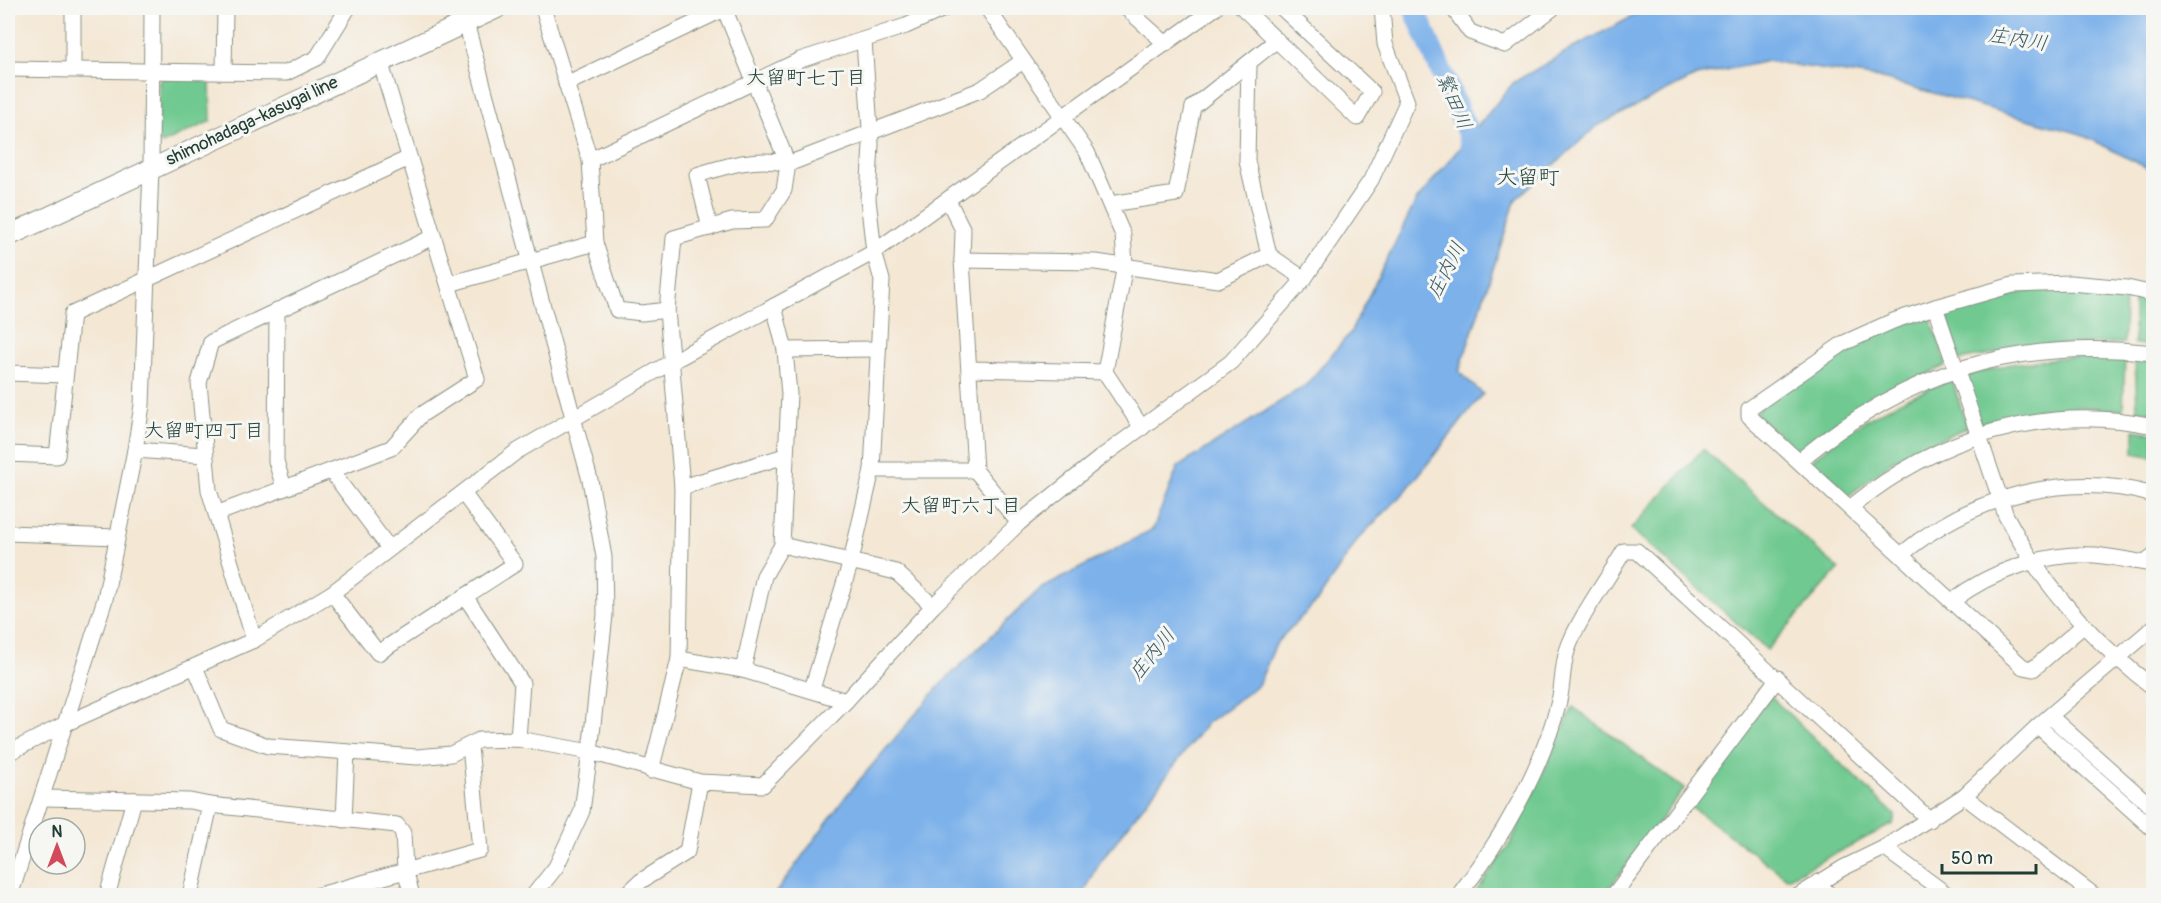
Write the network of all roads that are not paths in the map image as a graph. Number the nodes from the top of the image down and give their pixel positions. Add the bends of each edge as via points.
1 (73, 8) edge
2 (152, 8) edge
3 (225, 8) edge
4 (348, 8) edge
5 (497, 8) edge
6 (543, 8) edge
7 (725, 8) edge
8 (946, 8) edge
9 (987, 8) edge
10 (1126, 8) edge
11 (1215, 8) edge
12 (1243, 8) edge
13 (1282, 8) edge
14 (1382, 8) edge
15 (1453, 8) edge
16 (1553, 8) edge
17 (463, 15) edge
18 (864, 40) junction
19 (1277, 40) junction
20 (1166, 44) junction
21 (380, 61) junction
22 (1023, 61) junction
23 (1249, 64) junction
24 (8, 69) edge
25 (73, 69) junction
26 (152, 71) junction
27 (224, 72) junction
28 (756, 82) junction
29 (567, 84) junction
30 (1062, 118) junction
31 (870, 133) junction
32 (409, 158) junction
33 (590, 160) junction
34 (788, 164) junction
35 (151, 169) junction
36 (948, 200) junction
37 (1110, 204) junction
38 (710, 228) junction
39 (8, 237) edge
40 (433, 237) junction
41 (595, 243) junction
42 (874, 252) junction
43 (1269, 255) junction
44 (962, 260) junction
45 (530, 262) junction
46 (1125, 265) junction
47 (147, 279) junction
48 (1304, 279) junction
49 (449, 285) junction
50 (2154, 294) edge
51 (774, 306) junction
52 (1935, 307) junction
53 (277, 310) junction
54 (667, 310) junction
55 (878, 349) junction
56 (785, 350) junction
57 (2154, 353) edge
58 (673, 361) junction
59 (970, 369) junction
60 (1955, 370) junction
61 (1105, 372) junction
62 (8, 374) edge
63 (65, 375) junction
64 (573, 419) junction
65 (2154, 426) edge
66 (1142, 428) junction
67 (1979, 434) junction
68 (135, 450) junction
69 (8, 454) edge
70 (204, 455) junction
71 (785, 456) junction
72 (1800, 460) junction
73 (872, 470) junction
74 (975, 470) junction
75 (331, 471) junction
76 (682, 487) junction
77 (284, 488) junction
78 (463, 493) junction
79 (2154, 495) edge
80 (2002, 500) junction
81 (1851, 507) junction
82 (216, 514) junction
83 (1019, 523) junction
84 (8, 533) edge
85 (117, 537) junction
86 (782, 545) junction
87 (389, 548) junction
88 (1902, 554) junction
89 (2154, 556) edge
90 (851, 561) junction
91 (2034, 562) junction
92 (332, 593) junction
93 (465, 596) junction
94 (1953, 601) junction
95 (933, 606) junction
96 (2084, 625) junction
97 (2154, 627) edge
98 (254, 640) junction
99 (679, 658) junction
100 (2117, 660) junction
101 (195, 668) junction
102 (743, 670) junction
103 (1778, 678) junction
104 (2154, 688) edge
105 (812, 689) junction
106 (846, 701) junction
107 (2050, 716) junction
108 (67, 723) junction
109 (2038, 726) junction
110 (518, 739) junction
111 (470, 747) junction
112 (347, 752) junction
113 (590, 752) junction
114 (8, 753) edge
115 (651, 771) junction
116 (700, 782) junction
117 (1964, 796) junction
118 (43, 798) junction
119 (134, 800) junction
120 (210, 805) junction
121 (2154, 809) edge
122 (344, 820) junction
123 (1930, 820) junction
124 (2154, 830) edge
125 (1884, 848) junction
126 (405, 870) junction
127 (1818, 882) junction
128 (10, 896) edge
129 (107, 896) edge
130 (190, 896) edge
131 (316, 896) edge
132 (412, 896) edge
133 (532, 896) edge
134 (625, 896) edge
135 (1458, 896) edge
136 (1614, 896) edge
137 (1798, 896) edge
138 (1830, 896) edge
139 (1949, 896) edge
140 (2095, 896) edge

1 - 25 street
2 - 26 street
3 - 27 street
4 - 27 street via 316,58 286,73
5 - 17 main road, shimohadaga-kasugai line
6 - 29 street
7 - 28 street
7 - 29 street
8 - 18 street
9 - 22 street
10 - 20 street
11 - 20 street
12 - 19 street
13 - 19 street via 1372,92 1357,118
14 - 48 street via 1385,44 1407,102 1371,180
15 - 16 street via 1470,32 1505,45
17 - 21 main road, shimohadaga-kasugai line
17 - 45 street
18 - 28 street via 800,60
18 - 31 street
19 - 23 street
20 - 30 street
21 - 32 street
21 - 35 main road, shimohadaga-kasugai line
22 - 30 street
22 - 31 street via 980,90
23 - 37 street via 1193,107 1176,194
23 - 43 street via 1247,161
24 - 25 street
25 - 26 street
26 - 27 street
26 - 35 street
28 - 33 street
28 - 34 street
29 - 33 street
30 - 36 street
30 - 37 street via 1087,152
31 - 34 street
31 - 42 street via 868,199
32 - 40 street
32 - 47 street
33 - 41 street
34 - 38 street via 784,190 765,220
34 - 38 street via 740,163 696,175
35 - 39 main road, shimohadaga-kasugai line
35 - 47 street
36 - 42 street
36 - 44 street via 963,230
37 - 46 street via 1123,235
38 - 54 street via 674,238
40 - 49 street
40 - 53 street
41 - 45 street
41 - 54 street via 617,310
42 - 51 street
42 - 55 street via 882,280
43 - 46 street via 1218,280
43 - 48 street
44 - 46 street
44 - 59 street
45 - 49 street
45 - 64 street
46 - 61 street
47 - 63 street via 72,314
47 - 68 street via 142,405
48 - 66 street via 1231,362
49 - 75 street via 477,379 421,415 391,448
50 - 52 street via 2070,283 2013,285
51 - 56 street
51 - 58 street
52 - 60 street
52 - 72 street via 1844,343 1749,409 1749,416
53 - 70 street via 211,342 199,383
53 - 77 street via 276,460
54 - 58 street
55 - 56 street
55 - 73 street
56 - 71 street via 789,394
57 - 60 street via 2065,348 2015,354
58 - 64 street
58 - 76 street
59 - 61 street
59 - 74 street
60 - 67 street
60 - 72 street via 1894,394 1851,420
61 - 66 street
62 - 63 street
63 - 69 street via 57,456
64 - 78 street via 516,452
64 - 113 street via 599,517 604,557 605,615
65 - 67 street via 2091,418 2009,425
66 - 83 street
67 - 80 street
67 - 81 street via 1921,458
68 - 70 street
68 - 85 street
70 - 82 street
71 - 76 street
71 - 86 street
72 - 81 street
73 - 74 street
73 - 90 street
74 - 83 street
75 - 77 street
75 - 87 street
76 - 99 street
77 - 82 street
78 - 87 street
78 - 93 street via 515,564
79 - 80 street via 2071,486 2035,490
80 - 88 street via 1967,510 1924,535
80 - 91 street via 2006,516
81 - 88 street
82 - 98 street
83 - 95 street
84 - 85 street
85 - 108 street via 105,598
86 - 90 street
86 - 102 street via 764,576
87 - 92 street
88 - 94 street
89 - 91 street via 2145,563 2094,555
90 - 95 street via 896,572
90 - 105 street
91 - 94 street via 1988,578
91 - 96 street
92 - 93 street via 378,653
92 - 98 street
93 - 110 street via 522,683
94 - 96 street via 2029,670
95 - 106 street
96 - 100 street
97 - 100 street
98 - 101 street
99 - 102 street
99 - 115 street
100 - 104 street
100 - 107 street
101 - 108 street
101 - 112 street via 221,729 268,746
102 - 105 street
103 - 123 street
103 - 135 street via 1637,551 1624,551 1567,652 1558,702 1511,818
103 - 136 street
105 - 106 street
106 - 116 street via 763,784
107 - 109 street
107 - 121 street
108 - 114 street
108 - 118 street
109 - 117 street
109 - 124 street
110 - 111 street via 479,740
110 - 113 street
111 - 112 street via 417,758
111 - 126 street via 480,850
112 - 122 street
113 - 115 street
113 - 133 street via 582,811 556,867
115 - 116 street
116 - 134 street via 687,852 640,881
117 - 123 street
117 - 140 street
118 - 119 street
118 - 128 street
119 - 120 street
119 - 129 street
120 - 122 street
120 - 130 street
122 - 126 street via 397,825 403,832
123 - 125 street
125 - 127 street
125 - 139 street
126 - 131 street
126 - 132 street
127 - 137 street
127 - 138 street

